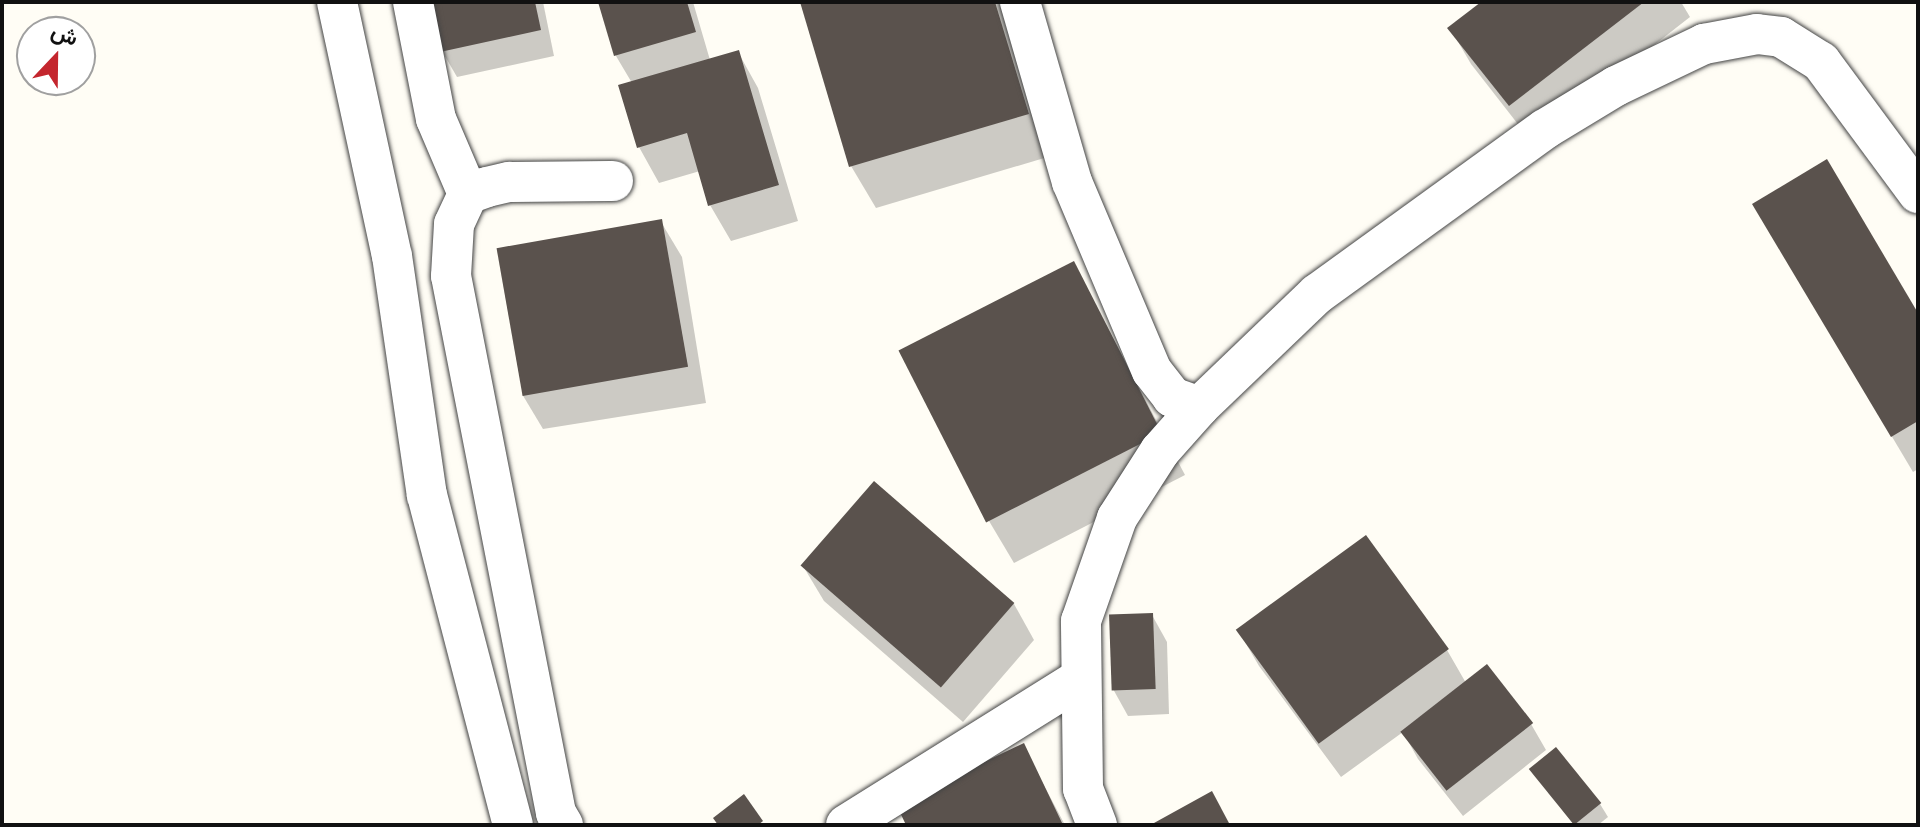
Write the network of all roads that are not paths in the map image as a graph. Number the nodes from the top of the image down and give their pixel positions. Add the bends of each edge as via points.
1 (337, 2) edge
2 (413, 2) edge
3 (1020, 2) edge
4 (613, 181) dead end
5 (1918, 193) edge
6 (468, 194) junction
7 (1199, 407) junction
8 (1081, 678) junction
9 (547, 821) edge
10 (513, 825) edge
11 (846, 825) edge
12 (1097, 825) edge

1 - 10 street via 392,256 427,495
2 - 6 street via 436,119
3 - 7 street via 1072,182 1152,371 1172,397
4 - 6 street via 509,182
5 - 7 street via 1821,62 1781,37 1757,34 1704,44 1616,86 1545,129 1424,214 1317,294
6 - 9 street via 454,224 451,276
7 - 8 street via 1160,451 1117,518 1081,621
8 - 11 street
8 - 12 street via 1083,789

